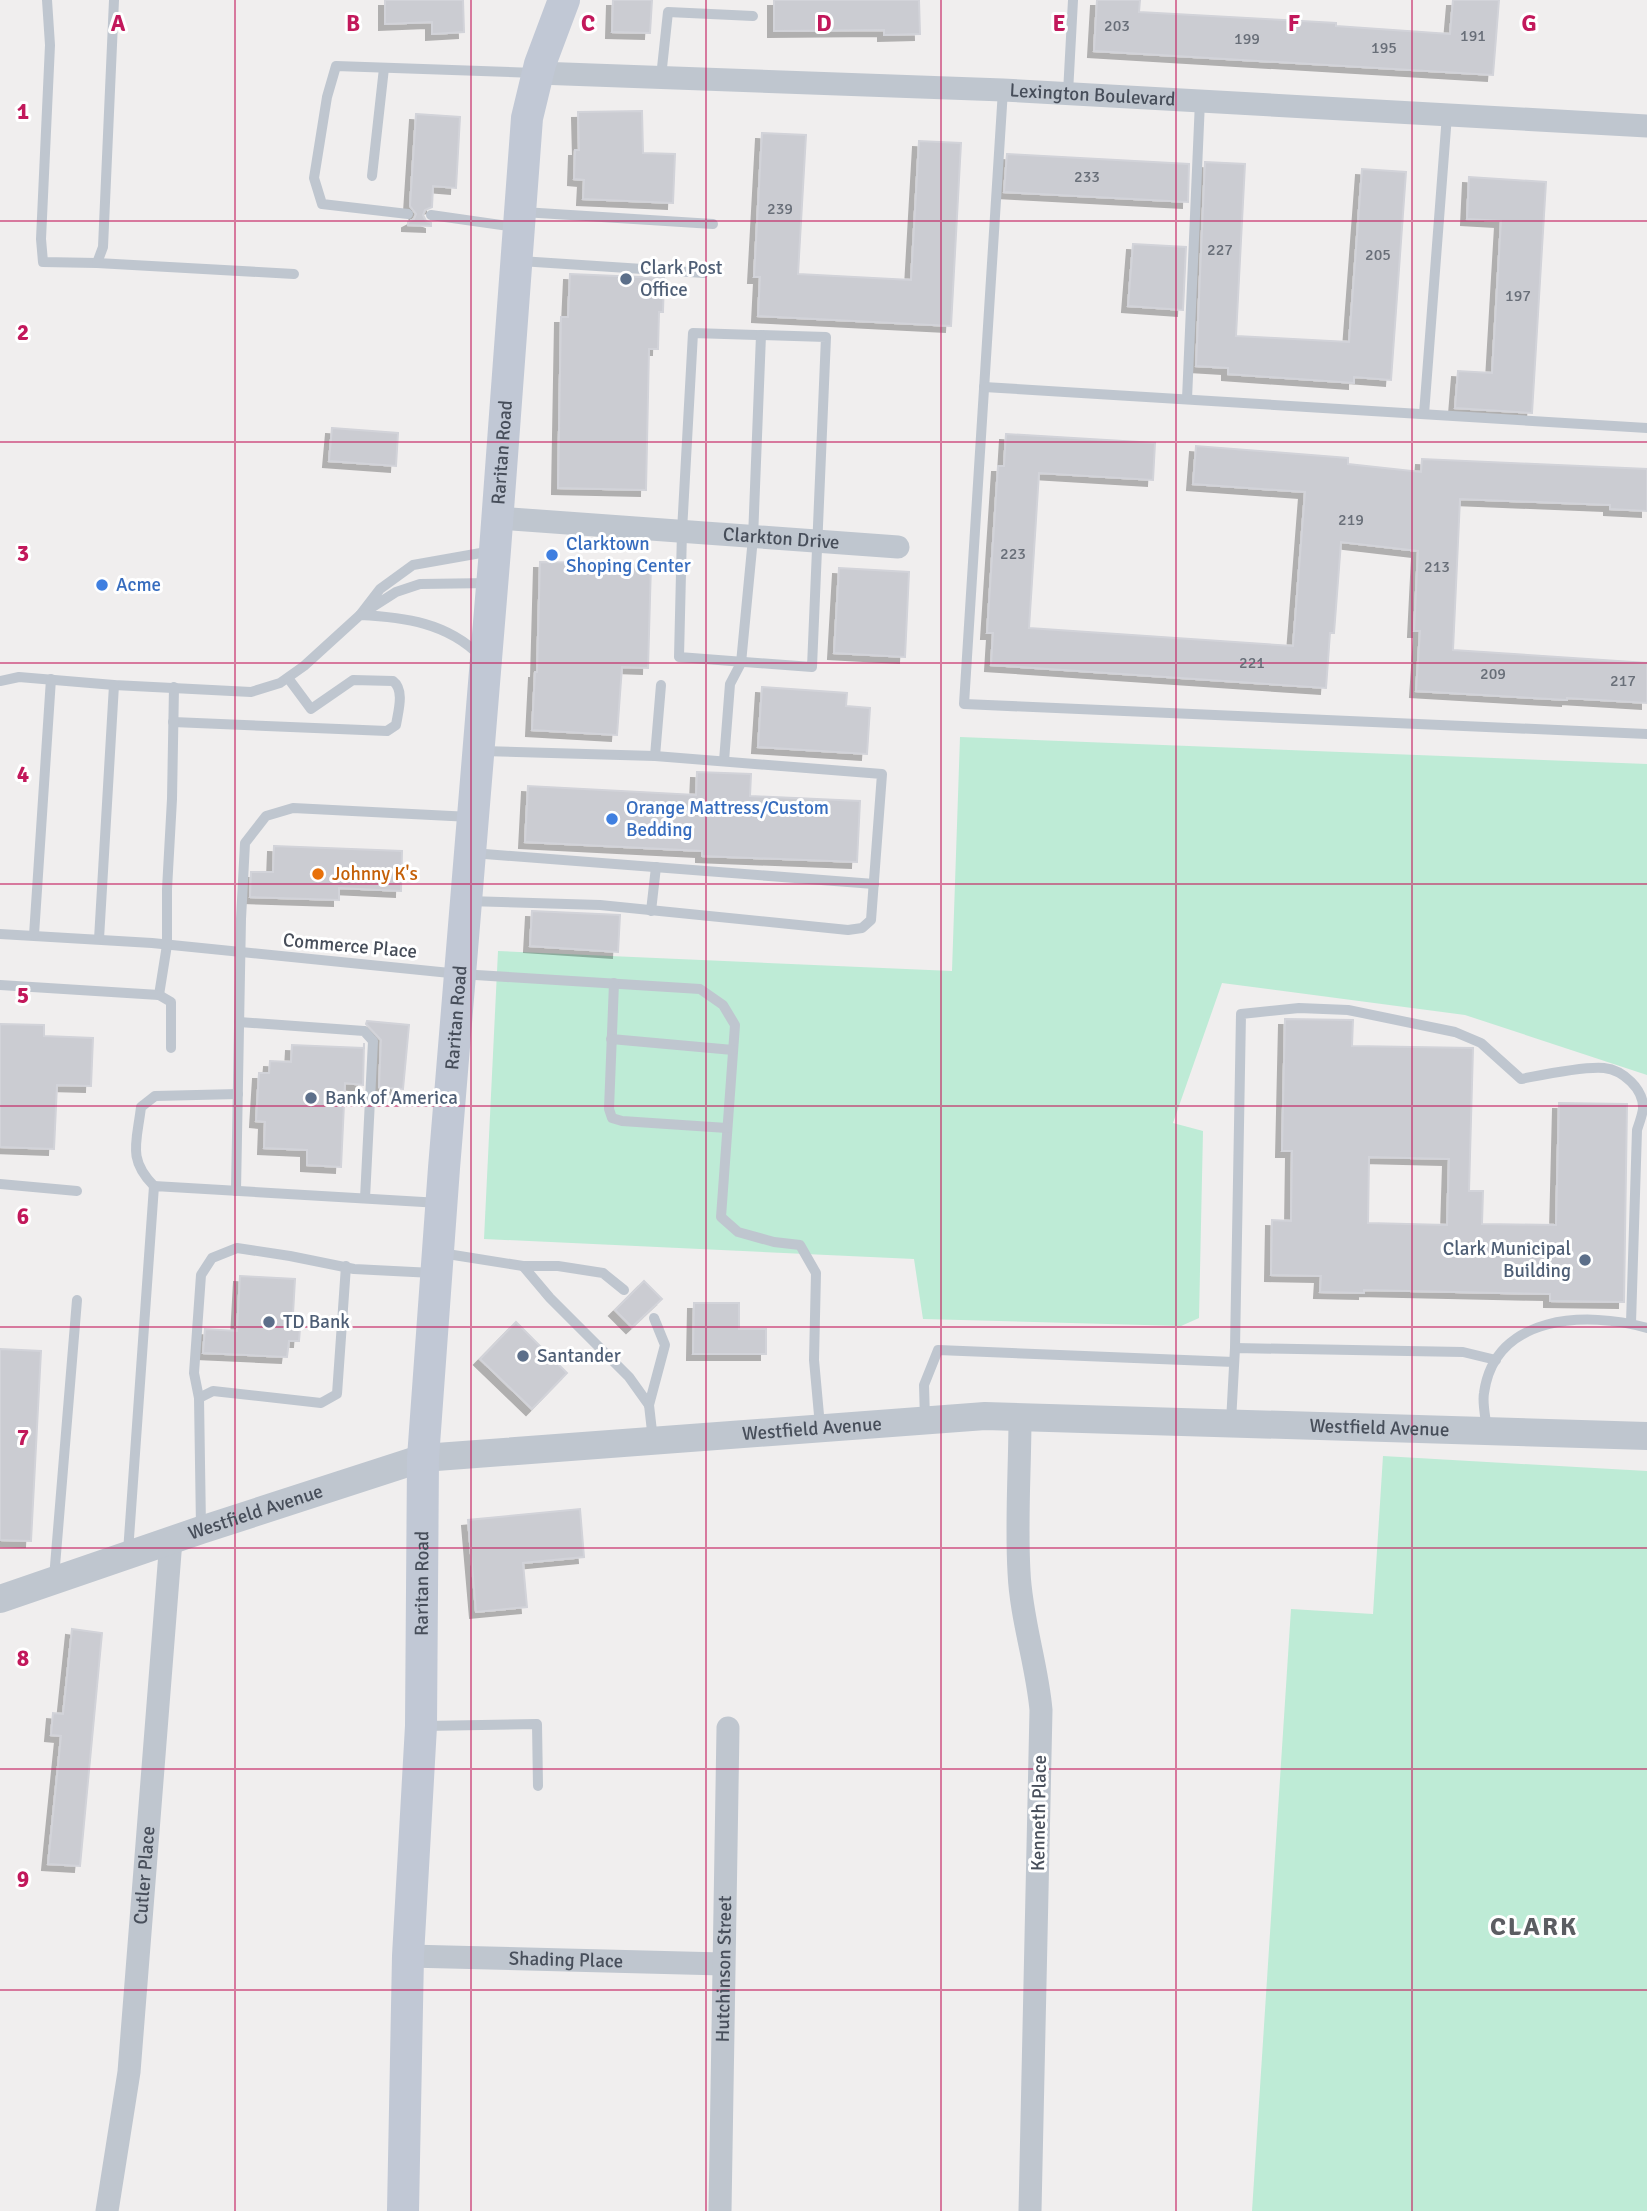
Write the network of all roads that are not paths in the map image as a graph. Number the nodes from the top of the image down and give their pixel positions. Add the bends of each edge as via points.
1 (47, 0) edge
2 (114, 0) edge
3 (564, 0) edge
4 (1073, 0) edge
5 (752, 16) dead end
6 (384, 68) junction
7 (538, 73) junction
8 (661, 77) junction
9 (1003, 89) junction
10 (1068, 93) junction
11 (1200, 101) junction
12 (1447, 115) junction
13 (1647, 126) edge
14 (372, 176) dead end
15 (408, 214) dead end
16 (431, 215) dead end
17 (520, 220) junction
18 (713, 224) dead end
19 (517, 260) junction
20 (97, 263) junction
21 (704, 274) dead end
22 (294, 275) dead end
23 (761, 335) junction
24 (984, 387) junction
25 (1187, 399) junction
26 (1424, 414) junction
27 (1647, 428) edge
28 (498, 518) junction
29 (682, 531) junction
30 (753, 538) junction
31 (819, 541) junction
32 (898, 547) dead end
33 (495, 550) junction
34 (492, 583) junction
35 (360, 615) junction
36 (741, 663) junction
37 (486, 666) junction
38 (288, 678) junction
39 (51, 679) junction
40 (0, 681) edge
41 (114, 685) junction
42 (661, 685) dead end
43 (174, 687) junction
44 (311, 709) junction
45 (173, 722) junction
46 (317, 729) junction
47 (1647, 734) edge
48 (479, 751) junction
49 (655, 756) junction
50 (724, 761) junction
51 (473, 817) junction
52 (470, 853) junction
53 (656, 867) junction
54 (874, 884) junction
55 (467, 901) junction
56 (652, 911) junction
57 (0, 934) edge
58 (34, 936) junction
59 (99, 939) junction
60 (167, 945) junction
61 (238, 953) junction
62 (460, 974) junction
63 (614, 983) junction
64 (0, 985) edge
65 (159, 995) junction
66 (239, 1022) junction
67 (611, 1039) junction
68 (171, 1048) dead end
69 (733, 1050) junction
70 (237, 1094) junction
71 (727, 1128) junction
72 (0, 1184) edge
73 (154, 1186) junction
74 (76, 1191) dead end
75 (236, 1191) junction
76 (365, 1198) junction
77 (441, 1203) junction
78 (437, 1263) junction
79 (346, 1266) junction
80 (523, 1266) junction
81 (624, 1290) dead end
82 (77, 1300) dead end
83 (654, 1318) dead end
84 (1630, 1323) junction
85 (1647, 1328) edge
86 (1235, 1348) junction
87 (1496, 1360) junction
88 (1234, 1362) junction
89 (199, 1398) junction
90 (649, 1405) junction
91 (1020, 1416) junction
92 (926, 1420) junction
93 (1231, 1423) junction
94 (820, 1429) junction
95 (1487, 1431) junction
96 (1647, 1436) edge
97 (653, 1440) junction
98 (423, 1458) junction
99 (201, 1530) junction
100 (171, 1540) junction
101 (128, 1555) junction
102 (54, 1580) junction
103 (0, 1599) edge
104 (421, 1726) junction
105 (728, 1728) dead end
106 (538, 1786) dead end
107 (408, 1956) junction
108 (723, 1964) junction
109 (107, 2211) edge
110 (403, 2211) edge
111 (720, 2211) edge
112 (1030, 2211) edge

1 - 20 lane via 50,45 43,262
2 - 20 lane via 103,247
3 - 7 main road, Raritan Road
4 - 10 lane
5 - 8 lane via 668,12
6 - 7 lane
6 - 14 lane
6 - 15 lane via 336,66 314,178 322,204
7 - 8 street, Lexington Boulevard
7 - 17 main road, Raritan Road via 527,118
8 - 9 street, Lexington Boulevard
9 - 10 street, Lexington Boulevard
9 - 24 lane
10 - 11 street, Lexington Boulevard
11 - 12 street, Lexington Boulevard
11 - 25 lane
12 - 13 street, Lexington Boulevard
12 - 26 lane
16 - 17 lane
17 - 18 lane
17 - 19 main road, Raritan Road
19 - 21 lane
19 - 28 main road, Raritan Road
20 - 22 lane
23 - 29 lane via 693,333
23 - 30 lane
23 - 31 lane via 825,337
24 - 25 lane
24 - 47 lane via 964,704
25 - 26 lane
26 - 27 lane
28 - 29 street, Clarkton Drive
28 - 33 main road, Raritan Road
29 - 30 street, Clarkton Drive
29 - 36 lane via 678,657
30 - 31 street, Clarkton Drive
30 - 36 lane
31 - 32 street, Clarkton Drive
31 - 36 lane via 813,667
33 - 34 main road, Raritan Road
33 - 35 lane via 413,565 380,589
34 - 35 lane via 420,584 396,592
34 - 37 main road, Raritan Road
35 - 37 lane via 408,619 440,628 478,654
35 - 38 lane
36 - 50 lane via 730,684
37 - 48 main road, Raritan Road
38 - 43 lane via 251,692
38 - 44 lane
39 - 40 lane
39 - 41 lane
39 - 58 lane
41 - 43 lane
41 - 59 lane
42 - 49 lane
43 - 45 lane
44 - 46 lane
44 - 46 lane via 353,680 398,684 393,730
45 - 46 lane
45 - 60 lane
48 - 49 lane
48 - 51 main road, Raritan Road
49 - 50 lane
50 - 54 lane via 882,774
51 - 52 main road, Raritan Road
51 - 61 lane via 293,808 265,816 245,843
52 - 53 lane
52 - 55 main road, Raritan Road
53 - 54 lane
53 - 56 lane
54 - 56 lane via 871,920 862,928 848,930
55 - 56 lane
55 - 62 main road, Raritan Road
57 - 58 lane, Commerce Place
58 - 59 lane, Commerce Place
59 - 60 lane, Commerce Place
60 - 61 lane, Commerce Place
60 - 65 lane
61 - 62 lane, Commerce Place
61 - 66 lane
62 - 63 lane, Commerce Place
62 - 77 main road, Raritan Road
63 - 67 lane
63 - 69 lane, Commerce Place via 700,989 723,1004 735,1025
64 - 65 lane
65 - 68 lane via 171,1002
66 - 70 lane
66 - 76 lane via 364,1031 373,1041
67 - 69 lane
67 - 71 lane via 612,1118
69 - 71 lane, Commerce Place
70 - 73 lane via 155,1096 141,1107 135,1160
70 - 75 lane
71 - 94 lane, Commerce Place via 721,1217 738,1232 800,1245 816,1273 814,1360
72 - 74 lane
73 - 75 lane
73 - 101 lane
75 - 76 lane
76 - 77 lane
77 - 78 main road, Raritan Road
78 - 79 lane
78 - 80 lane
78 - 98 main road, Raritan Road
79 - 89 lane via 338,1394 321,1403 214,1391
79 - 89 lane via 237,1248 212,1258 201,1275 194,1373
80 - 81 lane via 603,1273
80 - 90 lane via 629,1377
82 - 102 lane
83 - 90 lane via 665,1345
84 - 85 lane
84 - 86 lane via 1637,1130 1643,1107 1629,1080 1604,1068 1521,1079 1481,1043 1455,1032 1348,1010 1299,1008 1241,1014
84 - 87 lane via 1543,1324 1518,1335
86 - 87 lane via 1462,1352
86 - 88 lane
87 - 95 lane via 1484,1394
88 - 92 lane via 938,1350 924,1385
88 - 93 lane
89 - 99 lane
90 - 97 lane
91 - 92 street, Westfield Avenue
91 - 93 street, Westfield Avenue
91 - 112 street, Kenneth Place via 1019,1573 1041,1710
92 - 94 street, Westfield Avenue
93 - 95 street, Westfield Avenue
94 - 97 street, Westfield Avenue
95 - 96 street, Westfield Avenue
97 - 98 street, Westfield Avenue
98 - 99 street, Westfield Avenue
98 - 104 main road, Raritan Road
99 - 100 street, Westfield Avenue
100 - 101 street, Westfield Avenue
100 - 109 street, Cutler Place via 129,2072
101 - 102 street, Westfield Avenue
102 - 103 street, Westfield Avenue
104 - 106 lane via 537,1724
104 - 107 main road, Raritan Road
105 - 108 street, Hutchinson Street
107 - 108 street, Shading Place
107 - 110 main road, Raritan Road
108 - 111 street, Hutchinson Street

